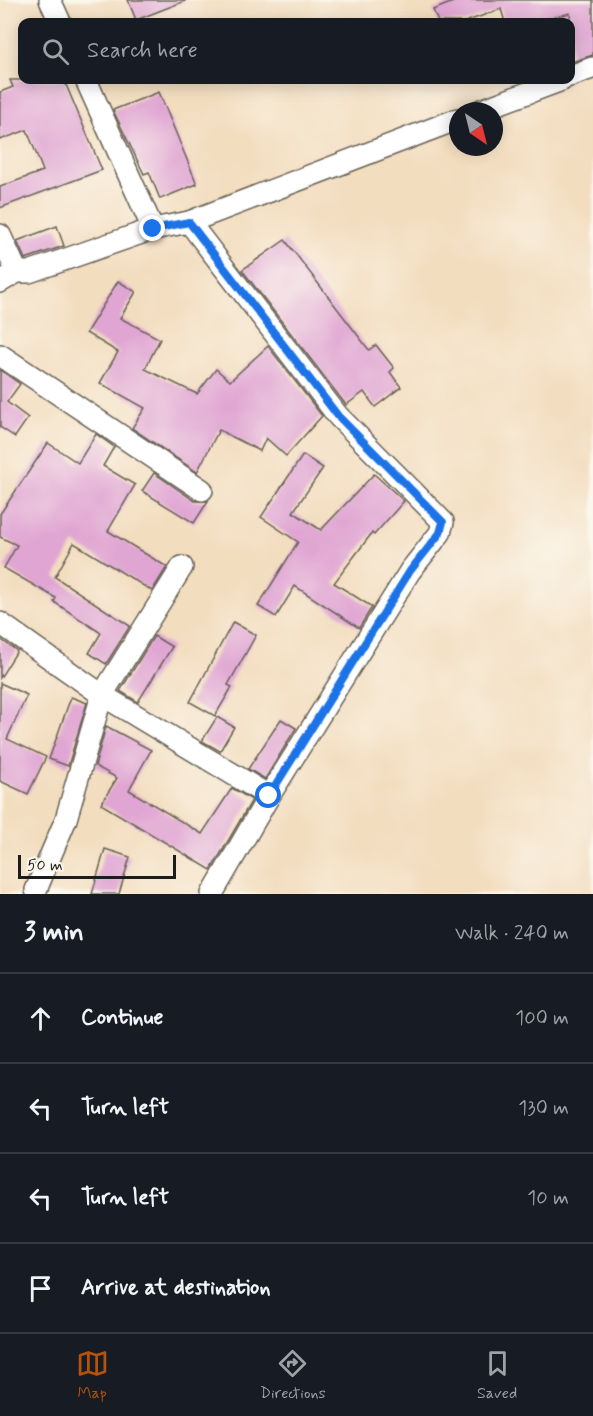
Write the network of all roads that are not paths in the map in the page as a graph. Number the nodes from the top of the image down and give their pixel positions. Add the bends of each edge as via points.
1 (50, 0) edge
2 (58, 18) edge
3 (592, 68) edge
4 (575, 74) edge
5 (88, 84) edge
6 (551, 84) edge
7 (503, 102) edge
8 (449, 122) edge
9 (189, 222) junction
10 (153, 229) junction
11 (0, 235) edge
12 (8, 277) edge
13 (0, 355) edge
14 (202, 490) dead end
15 (182, 567) dead end
16 (0, 623) edge
17 (102, 695) junction
18 (269, 796) junction
19 (36, 890) dead end
20 (212, 894) edge

1 - 2 street
3 - 4 street
5 - 10 street
6 - 7 street
8 - 9 street
9 - 10 street
9 - 18 street via 338,416 443,522 440,533 410,571
10 - 12 street
11 - 12 street
13 - 14 street
15 - 17 street
16 - 17 street
17 - 18 street
17 - 19 street via 66,819
18 - 20 street

